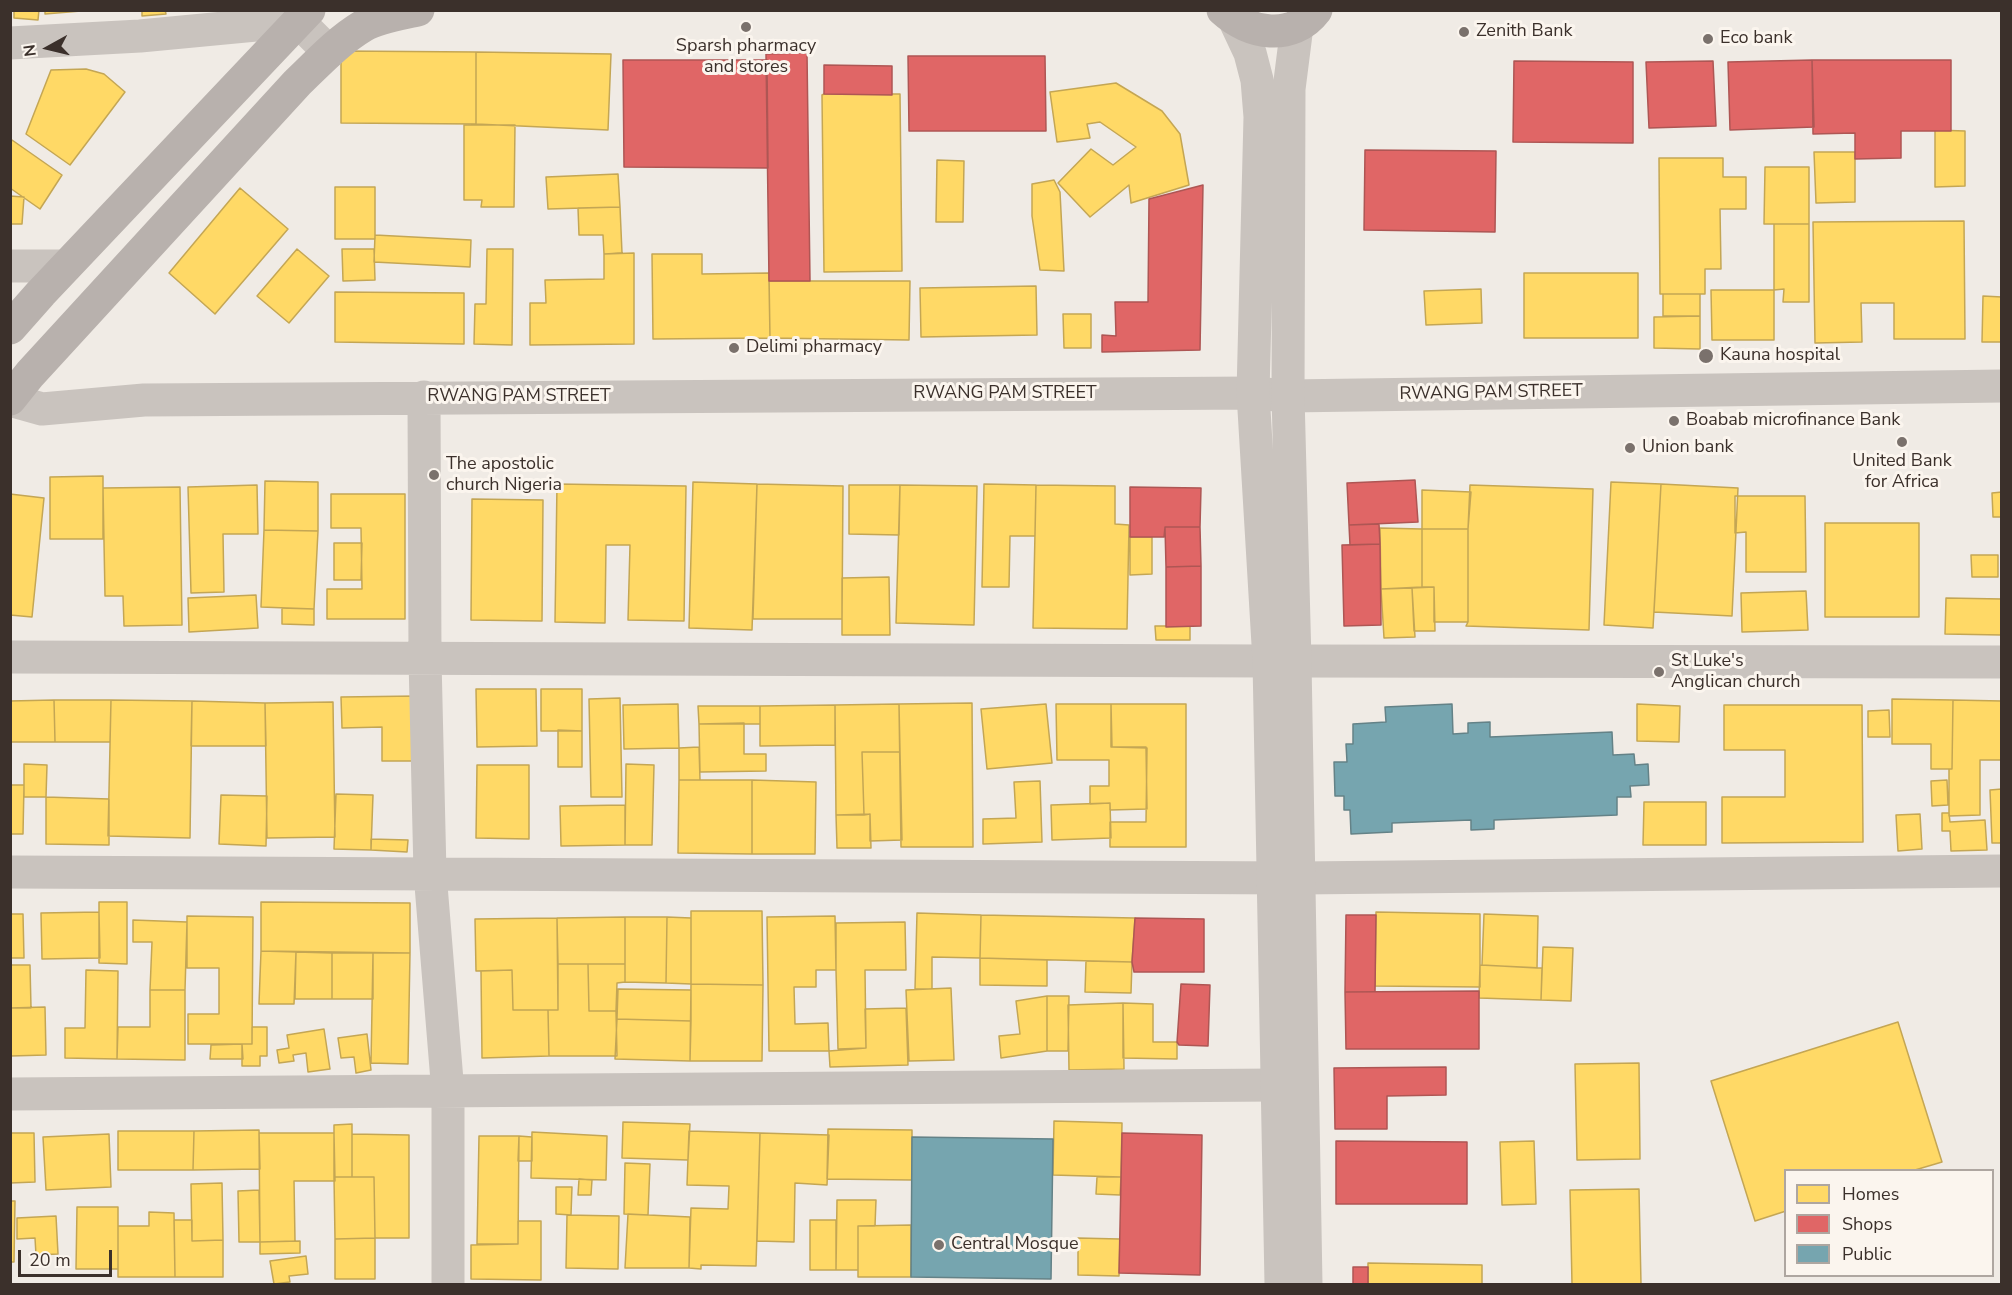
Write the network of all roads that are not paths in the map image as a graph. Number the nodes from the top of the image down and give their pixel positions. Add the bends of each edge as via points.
1 (418, 10) edge
2 (305, 14) edge
3 (1229, 16) edge
4 (1312, 16) edge
5 (364, 18) edge
6 (10, 43) edge
7 (329, 52) junction
8 (10, 266) edge
9 (66, 266) junction
10 (10, 328) edge
11 (2001, 386) edge
12 (1253, 393) junction
13 (1288, 396) junction
14 (424, 397) junction
15 (10, 400) edge
16 (10, 657) edge
17 (425, 659) junction
18 (1282, 661) junction
19 (2001, 662) edge
20 (2001, 871) edge
21 (10, 872) edge
22 (430, 873) junction
23 (1286, 877) junction
24 (1277, 1085) junction
25 (448, 1093) junction
26 (10, 1094) edge
27 (448, 1284) edge
28 (1281, 1284) edge
29 (1306, 1284) edge

1 - 5 main road via 380,19
2 - 6 street via 140,36
2 - 7 street
2 - 9 main road
3 - 4 main road via 1255,30 1276,32
3 - 12 street via 1250,53 1260,117
4 - 13 street via 1289,89
5 - 7 main road
7 - 15 main road via 289,91
8 - 9 street
9 - 10 main road
11 - 13 street, RWANG PAM STREET
12 - 13 street, RWANG PAM STREET
12 - 14 street, RWANG PAM STREET
12 - 18 street
13 - 18 street
14 - 15 street, RWANG PAM STREET via 144,400 42,409
14 - 17 street
16 - 17 street
17 - 18 street
17 - 22 street
18 - 19 street
18 - 23 street
20 - 23 street
21 - 22 street
22 - 23 street
22 - 25 street
23 - 24 street
23 - 29 street
24 - 25 street
24 - 28 street
25 - 26 street
25 - 27 street

